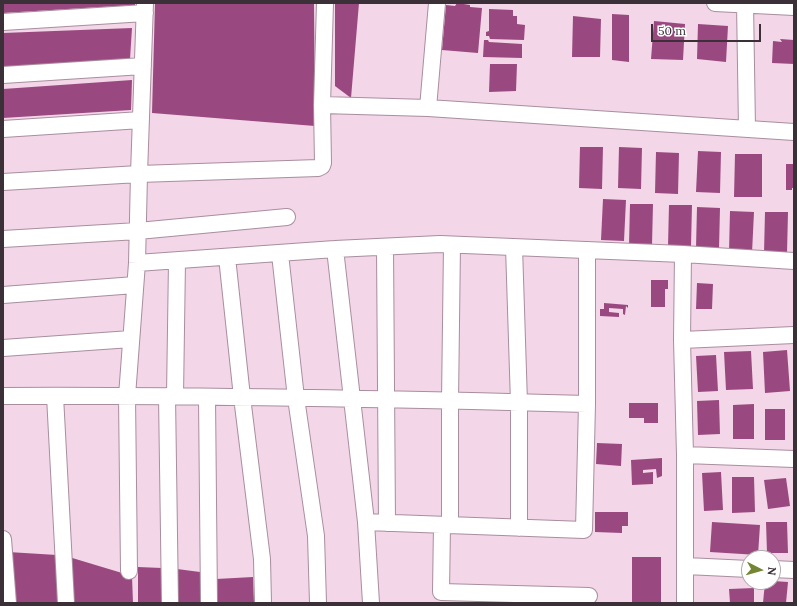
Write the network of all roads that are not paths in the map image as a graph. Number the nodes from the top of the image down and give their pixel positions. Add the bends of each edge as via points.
1 (325, 3) edge
2 (437, 3) edge
3 (715, 3) edge
4 (745, 4) edge
5 (794, 7) edge
6 (145, 8) edge
7 (3, 22) edge
8 (143, 66) junction
9 (3, 75) edge
10 (322, 105) junction
11 (428, 108) junction
12 (141, 120) junction
13 (747, 129) junction
14 (3, 130) edge
15 (794, 132) edge
16 (139, 174) junction
17 (3, 182) edge
18 (287, 217) dead end
19 (138, 231) junction
20 (3, 239) edge
21 (452, 245) junction
22 (385, 247) junction
23 (514, 247) junction
24 (335, 249) junction
25 (587, 250) junction
26 (280, 254) junction
27 (684, 254) junction
28 (227, 257) junction
29 (177, 261) junction
30 (794, 261) edge
31 (137, 263) junction
32 (135, 285) junction
33 (3, 295) edge
34 (794, 335) edge
35 (131, 339) junction
36 (682, 340) junction
37 (3, 348) edge
38 (3, 396) edge
39 (55, 396) junction
40 (127, 396) junction
41 (171, 396) junction
42 (207, 397) junction
43 (242, 397) junction
44 (296, 398) junction
45 (352, 399) junction
46 (386, 399) junction
47 (450, 401) junction
48 (520, 403) junction
49 (587, 404) junction
50 (685, 455) junction
51 (794, 459) edge
52 (366, 522) junction
53 (387, 523) junction
54 (446, 525) junction
55 (519, 528) junction
56 (3, 538) edge
57 (686, 566) junction
58 (741, 569) edge
59 (781, 569) edge
60 (794, 570) edge
61 (129, 571) dead end
62 (588, 596) dead end
63 (518, 598) edge
64 (8, 603) edge
65 (66, 603) edge
66 (170, 603) edge
67 (209, 603) edge
68 (263, 603) edge
69 (318, 603) edge
70 (370, 603) edge
71 (685, 603) edge

1 - 10 street
2 - 11 street
3 - 4 street
4 - 5 street
4 - 13 street
6 - 7 street
6 - 8 street
8 - 9 street
8 - 12 street
10 - 11 street
10 - 16 street via 323,163 318,168
11 - 13 street
12 - 14 street
12 - 16 street
13 - 15 street
16 - 17 street
16 - 19 street
18 - 19 street
19 - 20 street
19 - 31 street
21 - 22 street
21 - 23 street
21 - 47 street
22 - 24 street
22 - 46 street
23 - 25 street
23 - 48 street
24 - 26 street
24 - 45 street
25 - 27 street
25 - 49 street
26 - 28 street
26 - 44 street
27 - 30 street
27 - 36 street
28 - 29 street
28 - 43 street
29 - 31 street
29 - 41 street
31 - 32 street
32 - 33 street
32 - 35 street
34 - 36 street
35 - 37 street
35 - 40 street
36 - 50 street
38 - 39 street
39 - 40 street
39 - 65 street
40 - 41 street
40 - 61 street
41 - 42 street
41 - 66 street
42 - 43 street
42 - 67 street
43 - 44 street
43 - 68 street via 262,559
44 - 45 street
44 - 69 street via 316,536
45 - 46 street
45 - 52 street
46 - 47 street
46 - 53 street
47 - 48 street
47 - 54 street
48 - 49 street
48 - 55 street
49 - 55 street via 584,530
50 - 51 street
50 - 57 street
52 - 53 street
52 - 70 street
53 - 54 street
54 - 55 street
54 - 63 street via 441,592
56 - 64 street
57 - 58 street
57 - 71 street
59 - 60 street
62 - 63 street

